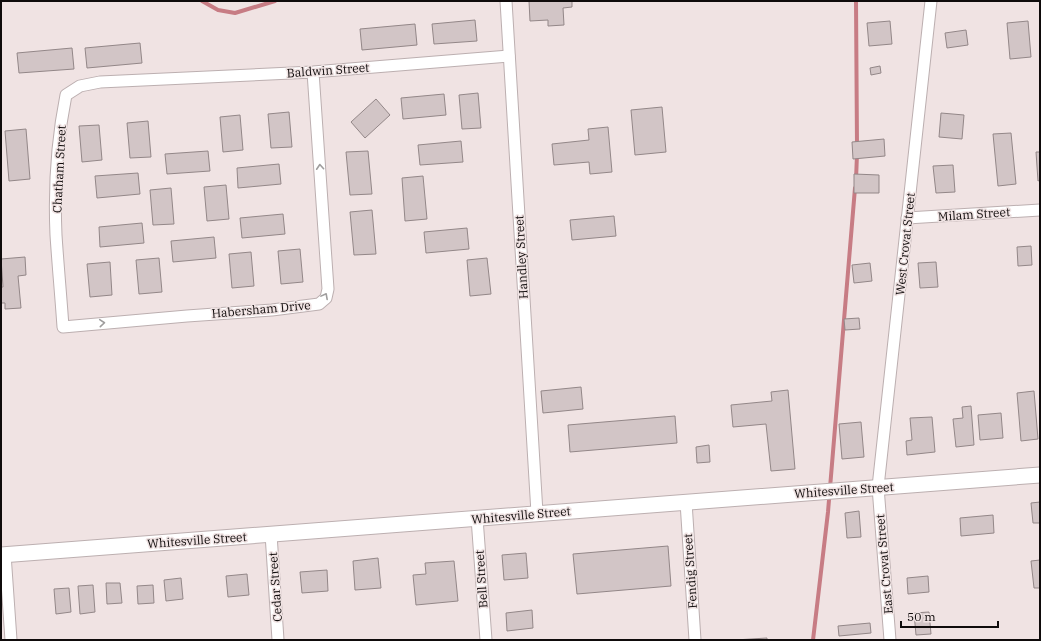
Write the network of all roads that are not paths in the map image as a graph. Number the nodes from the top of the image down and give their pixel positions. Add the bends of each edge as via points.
1 (506, 1) edge
2 (931, 1) edge
3 (509, 56) junction
4 (313, 72) junction
5 (146, 80) joint
6 (1040, 210) edge
7 (907, 218) junction
8 (63, 327) joint
9 (1040, 475) edge
10 (878, 487) junction
11 (686, 502) junction
12 (537, 513) junction
13 (477, 518) junction
14 (271, 534) junction
15 (3, 554) edge
16 (11, 640) edge
17 (278, 640) edge
18 (486, 640) edge
19 (695, 640) edge
20 (890, 640) edge

1 - 3 street, Handley Street
2 - 7 street, West Crovat Street
3 - 4 street, Baldwin Street
3 - 12 street, Handley Street
4 - 5 street, Baldwin Street
8 -> 4 street, Habersham Drive via 272,310 319,304 326,298 328,289
5 - 8 street, Chatham Street via 100,82 80,86 66,95 60,138 56,235
6 - 7 street, Milam Street
7 - 10 street, West Crovat Street
9 - 10 main road, Whitesville Street
10 - 11 main road, Whitesville Street
10 - 20 street, East Crovat Street
11 - 12 main road, Whitesville Street
11 - 19 street, Fendig Street
12 - 13 main road, Whitesville Street
13 - 14 main road, Whitesville Street
13 - 18 street, Bell Street
14 - 15 main road, Whitesville Street
14 - 17 street, Cedar Street
15 - 16 street

